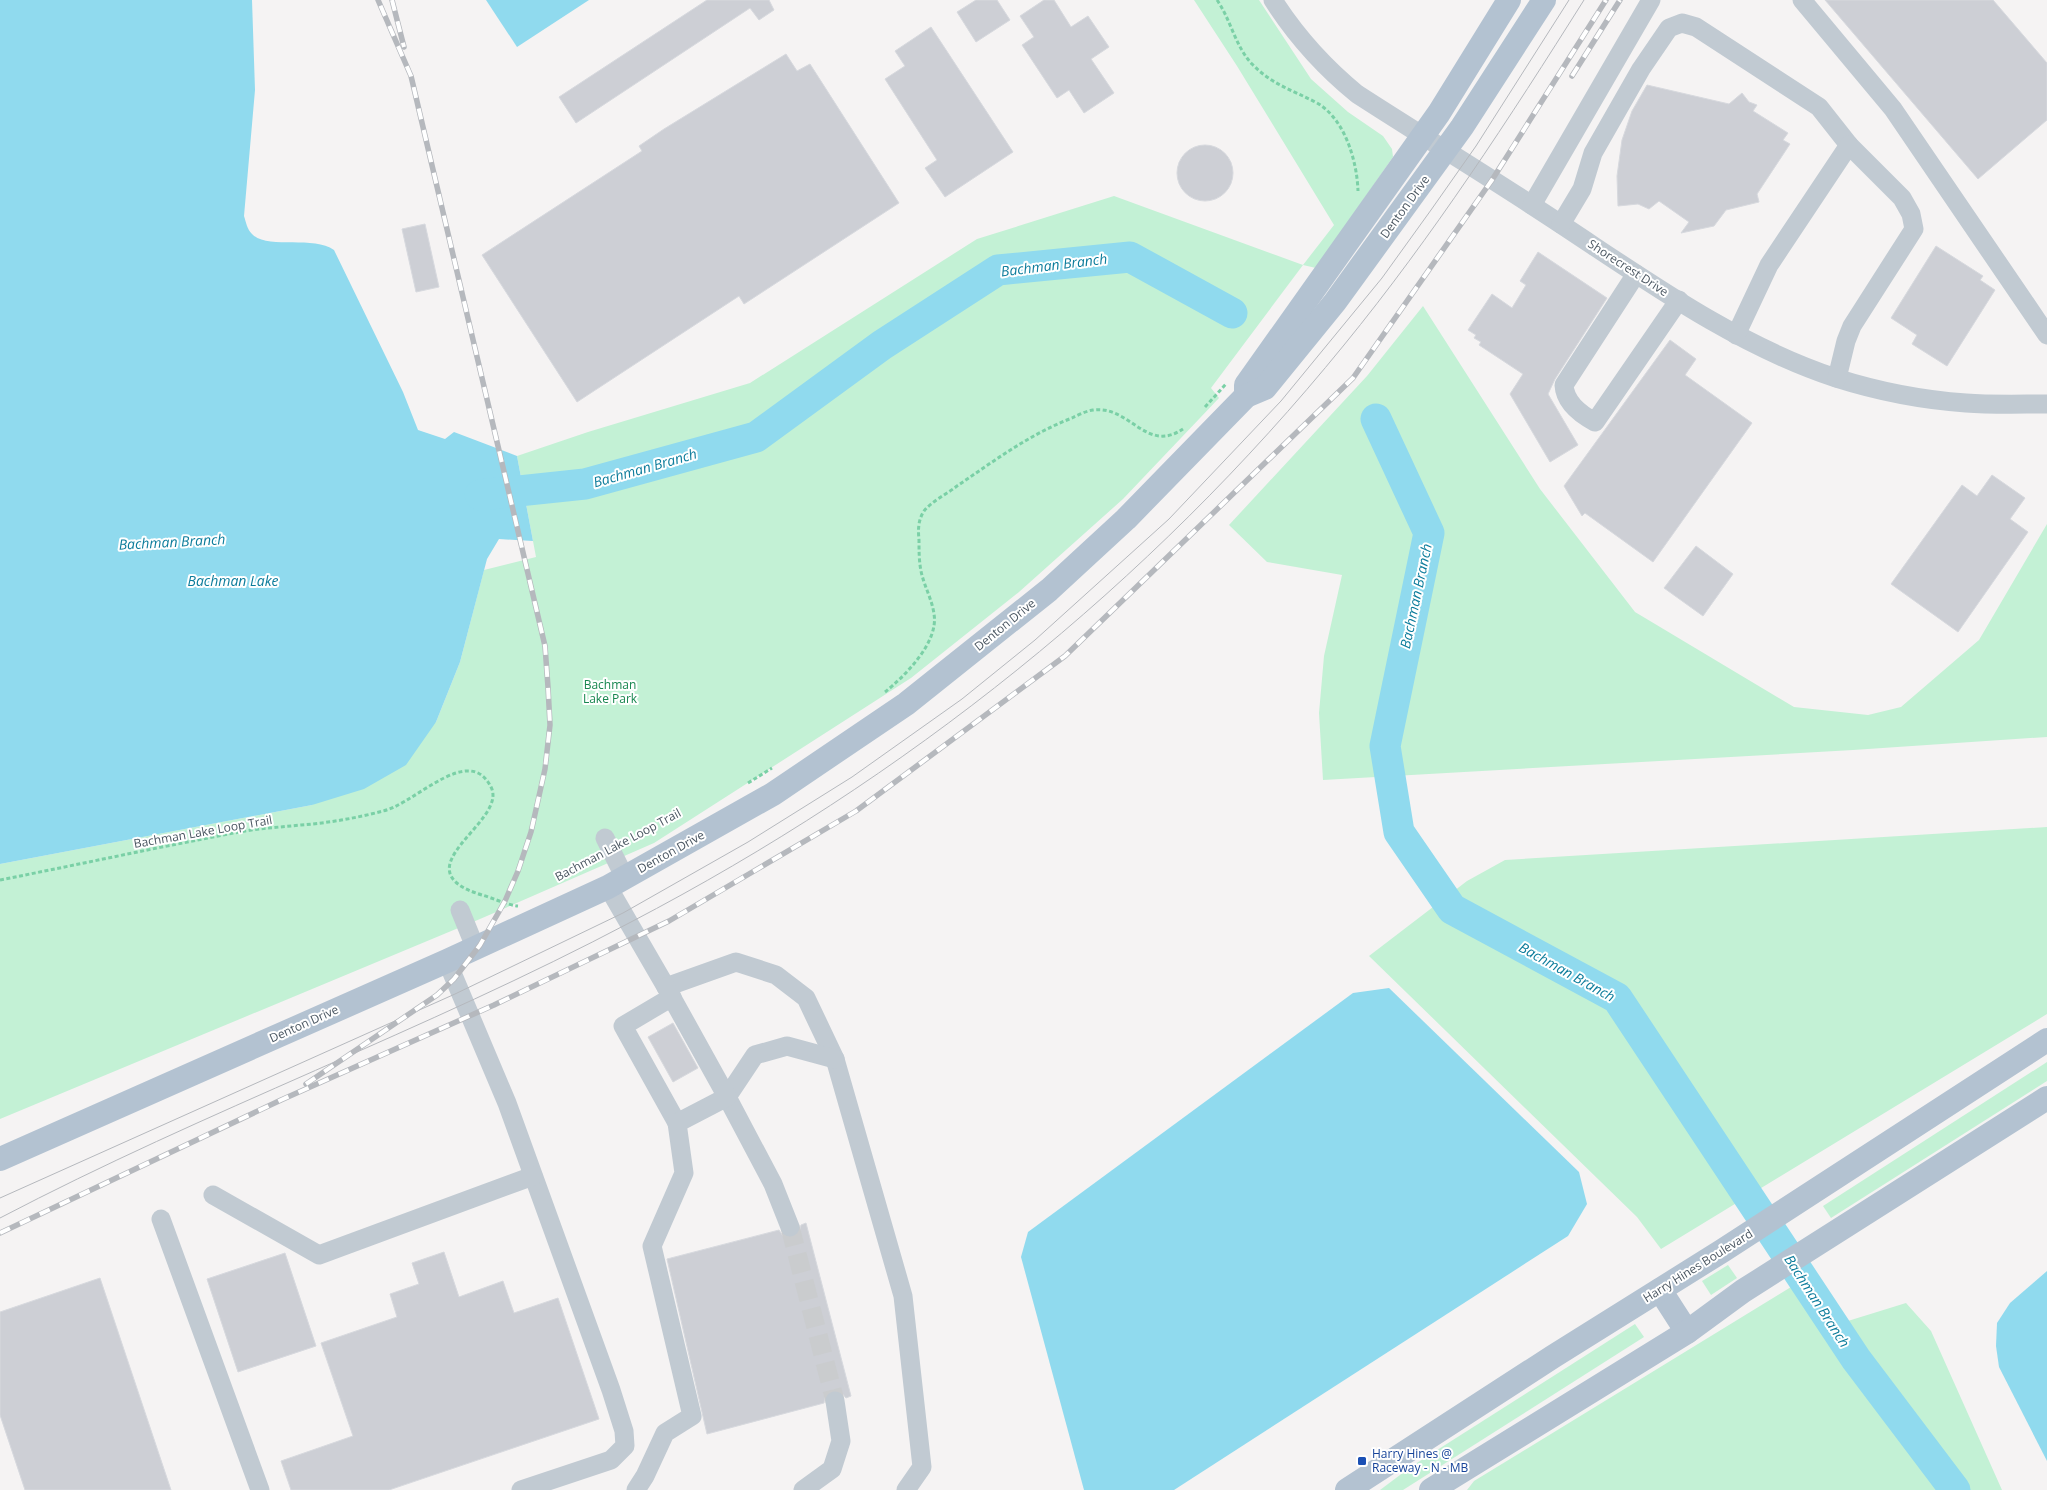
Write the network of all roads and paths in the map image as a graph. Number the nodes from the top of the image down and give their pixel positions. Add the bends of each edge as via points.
1 (1217, 0) edge
2 (1273, 0) edge
3 (1509, 0) edge
4 (1544, 0) edge
5 (1651, 0) edge
6 (1802, 0) edge
7 (1422, 136) junction
8 (1848, 145) junction
9 (1445, 151) junction
10 (1358, 196) dead end
11 (1532, 204) junction
12 (1561, 224) junction
13 (1636, 274) junction
14 (1679, 300) junction
15 (1736, 334) junction
16 (2047, 334) edge
17 (1837, 378) junction
18 (1246, 396) junction
19 (2047, 404) edge
20 (1192, 437) junction
21 (880, 695) dead end
22 (776, 765) dead end
23 (744, 786) dead end
24 (605, 838) dead end
25 (0, 880) edge
26 (616, 882) junction
27 (525, 902) dead end
28 (460, 910) dead end
29 (475, 947) junction
30 (447, 961) junction
31 (669, 992) junction
32 (2047, 1040) edge
33 (835, 1059) junction
34 (727, 1098) junction
35 (2047, 1098) edge
36 (677, 1123) junction
37 (0, 1159) edge
38 (533, 1176) junction
39 (213, 1195) dead end
40 (161, 1219) dead end
41 (790, 1227) tunnel mouth
42 (1660, 1290) junction
43 (1687, 1332) junction
44 (835, 1401) tunnel mouth
45 (260, 1490) edge
46 (522, 1490) edge
47 (636, 1490) edge
48 (803, 1490) edge
49 (906, 1490) edge
50 (1347, 1490) edge
51 (1431, 1490) edge

1 - 10 path via 1243,53 1252,63 1272,82 1320,105 1340,126 1351,152
2 - 7 street, Shorecrest Drive via 1312,52 1335,76
3 - 7 main road, Denton Drive
4 - 9 main road, Denton Drive
5 - 11 street
6 - 16 street via 1893,109
7 - 9 street, Shorecrest Drive
7 - 18 main road, Denton Drive via 1246,385
8 - 12 street via 1819,107 1696,27 1682,23 1669,28 1641,69 1593,153 1582,190
8 - 15 street via 1769,265
8 - 17 street via 1902,198 1912,214 1914,230 1852,326
9 - 11 street, Shorecrest Drive
9 - 18 main road, Denton Drive via 1335,302 1265,388
11 - 12 street, Shorecrest Drive
12 - 13 street, Shorecrest Drive
13 - 14 street, Shorecrest Drive
13 - 14 street via 1564,386 1564,393 1579,414 1595,422
14 - 15 street, Shorecrest Drive
15 - 17 street, Shorecrest Drive via 1770,352
17 - 19 street, Shorecrest Drive via 1875,388 1966,403
18 - 20 main road, Denton Drive
20 - 21 path via 1175,434 1155,437 1124,416 1093,410 1036,434 930,505 920,520 918,553 935,616 934,627 910,670
20 - 26 main road, Denton Drive via 1126,519 1049,590 906,704 773,794
22 - 23 path
24 - 26 street
25 - 27 path, Bachman Lake Loop Trail via 244,831 321,823 384,811 459,771 472,771 487,780 493,789 492,799 482,820 456,849 450,862 450,872 456,881 474,892 516,907
26 - 29 main road, Denton Drive
26 - 31 street
28 - 29 street
29 - 30 main road, Denton Drive
30 - 37 main road, Denton Drive
30 - 38 street via 507,1103
31 - 33 street via 736,962 776,975 806,998
31 - 34 street
31 - 36 street via 622,1026
32 - 42 main road, Harry Hines Boulevard
33 - 34 street via 787,1046 755,1055
33 - 49 street via 903,1296 922,1467
34 - 36 street
34 - 41 street via 773,1184
35 - 43 main road via 1744,1291
36 - 47 street via 684,1173 652,1246 692,1416 664,1432
38 - 39 street via 319,1255
38 - 46 street via 611,1390 624,1431 625,1446 611,1460
40 - 45 street
42 - 43 main road
42 - 50 main road, Harry Hines Boulevard
43 - 51 main road
44 - 48 street via 841,1441 832,1469

